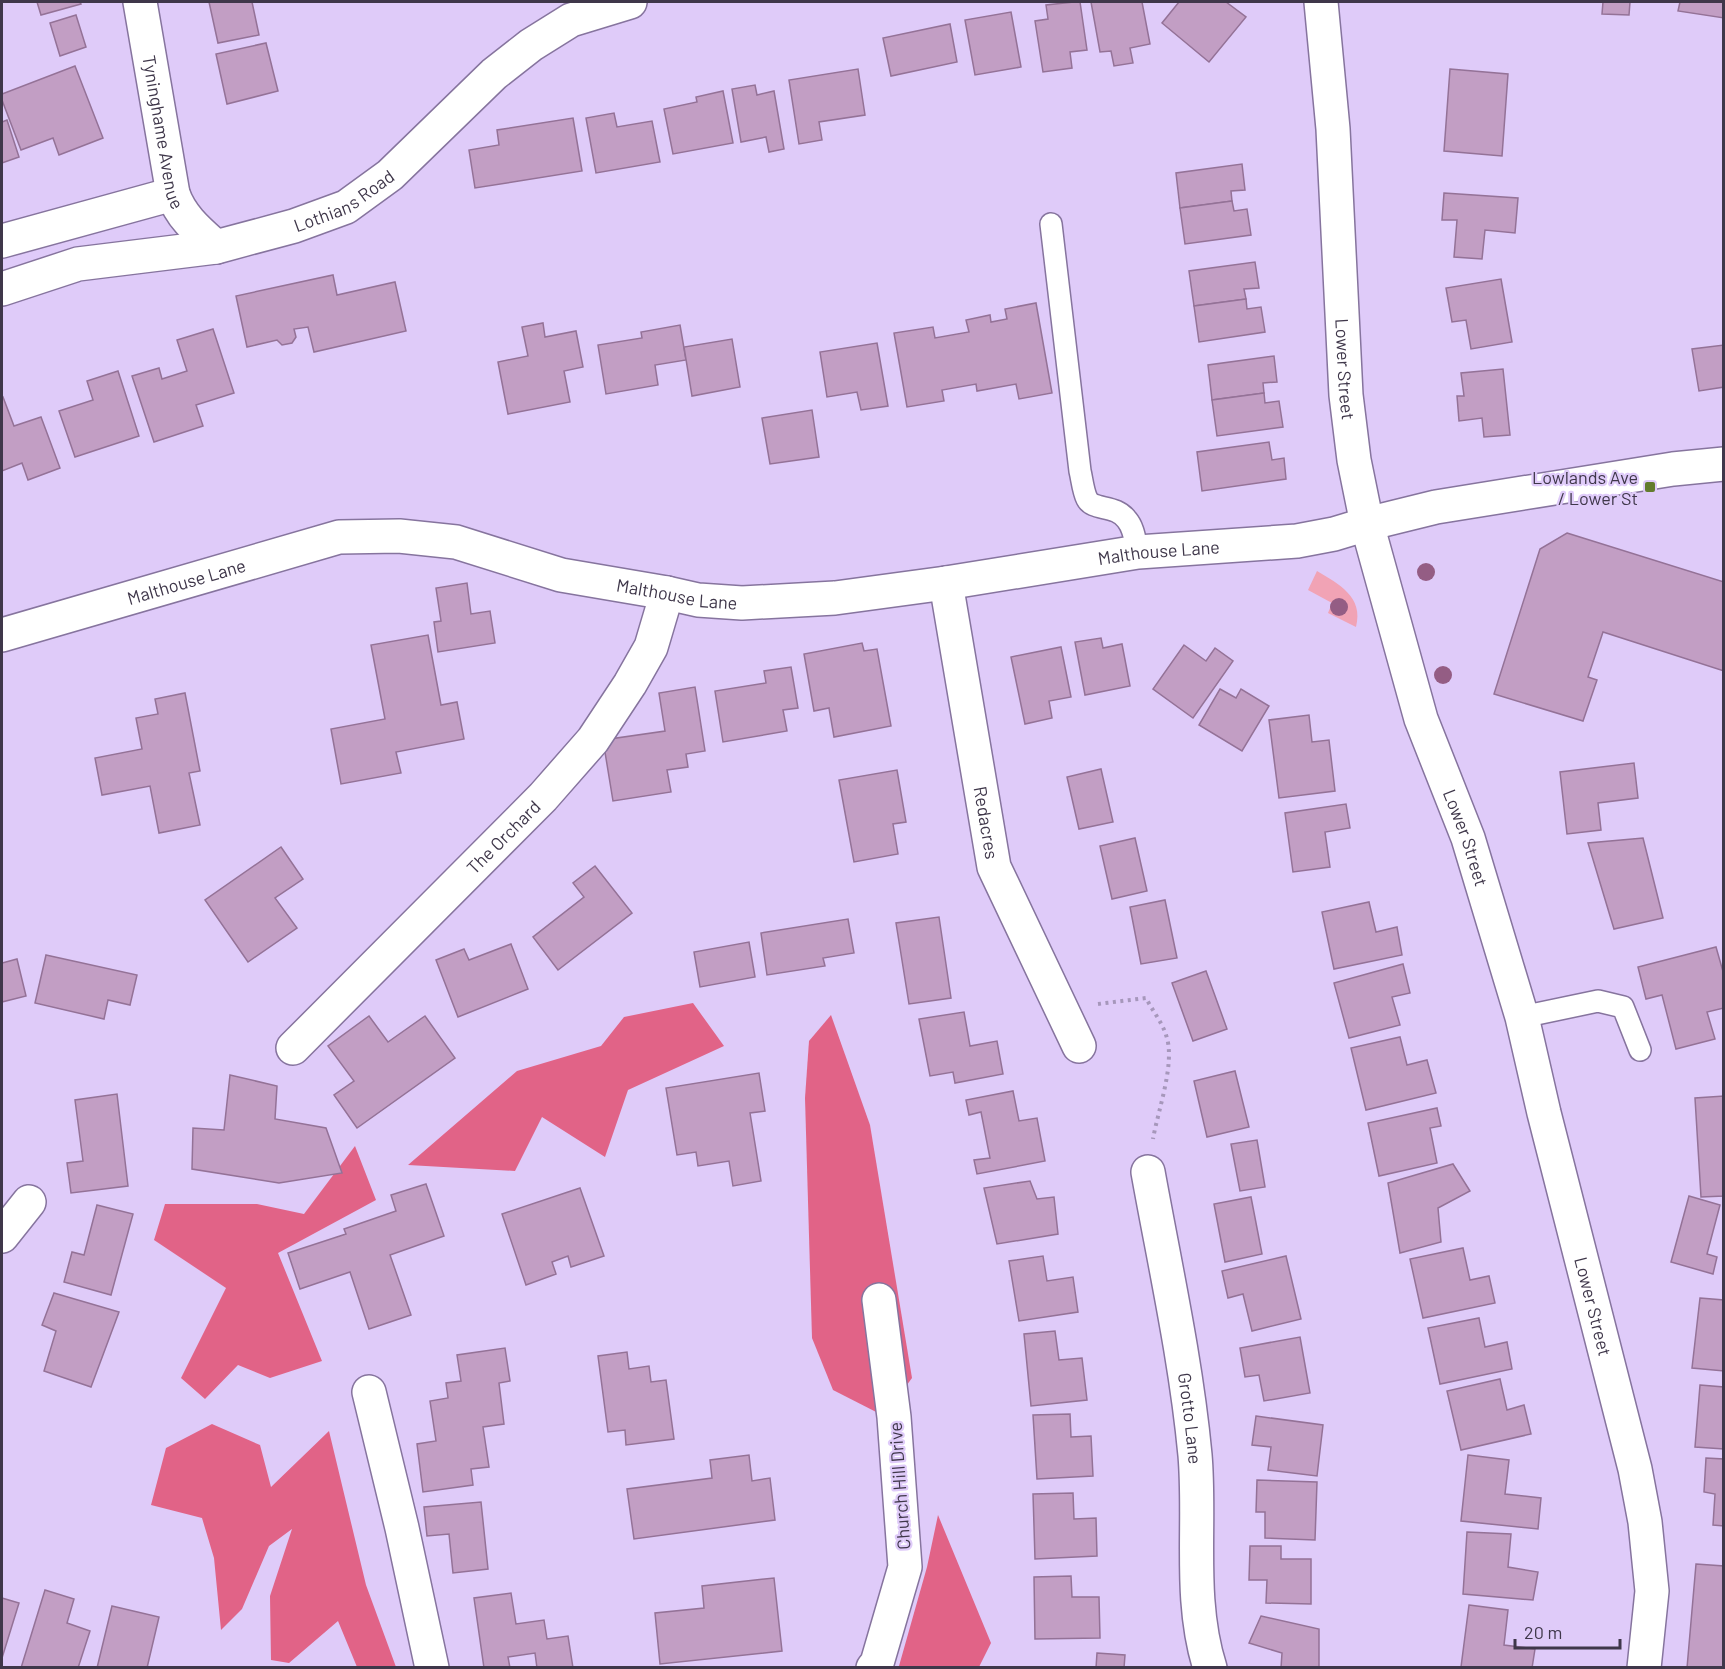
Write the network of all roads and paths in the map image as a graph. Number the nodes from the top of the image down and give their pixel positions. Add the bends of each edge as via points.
1 (140, 2) edge
2 (630, 2) edge
3 (1321, 2) edge
4 (173, 194) junction
5 (1051, 224) dead end
6 (2, 241) edge
7 (216, 247) junction
8 (2, 289) edge
9 (1724, 464) edge
10 (1367, 524) junction
11 (1138, 552) junction
12 (946, 583) junction
13 (667, 593) junction
14 (2, 635) edge
15 (1109, 1002) dead end
16 (1522, 1017) junction
17 (1078, 1046) dead end
18 (292, 1048) dead end
19 (1640, 1050) dead end
20 (1148, 1172) joint
21 (29, 1202) dead end
22 (2, 1236) edge
23 (879, 1300) dead end
24 (369, 1392) dead end
25 (432, 1668) edge
26 (873, 1668) edge
27 (1210, 1668) edge
28 (1644, 1668) edge

1 - 4 street, Tyninghame Avenue
2 - 7 street, Lothians Road via 571,20 531,45 494,74 390,175 346,207
3 - 10 street, Lower Street via 1333,129 1346,395
4 - 6 street
4 - 7 street, Tyninghame Avenue via 190,223
5 - 11 lane via 1080,471 1087,500 1120,512 1128,521
7 - 8 street, Lothians Road via 78,264
9 - 10 street, Malthouse Lane via 1436,507
10 - 11 street, Malthouse Lane via 1297,541
10 - 16 street, Lower Street via 1421,719 1468,838
11 - 12 street, Malthouse Lane
12 - 13 street, Malthouse Lane via 835,598 742,603
12 - 17 street, Redacres via 994,867
13 - 14 street, Malthouse Lane via 561,575 456,542 399,536 339,537
13 - 18 street, The Orchard via 651,647 593,740 543,797
15 - 20 path via 1146,998 1167,1036 1169,1068
16 - 19 lane via 1598,1001 1623,1007
16 - 28 street, Lower Street via 1645,1522 1652,1591
20 - 27 street, Grotto Lane via 1190,1405 1196,1472 1198,1596
21 - 22 street
23 - 26 street, Church Hill Drive via 894,1417 904,1567
24 - 25 street

